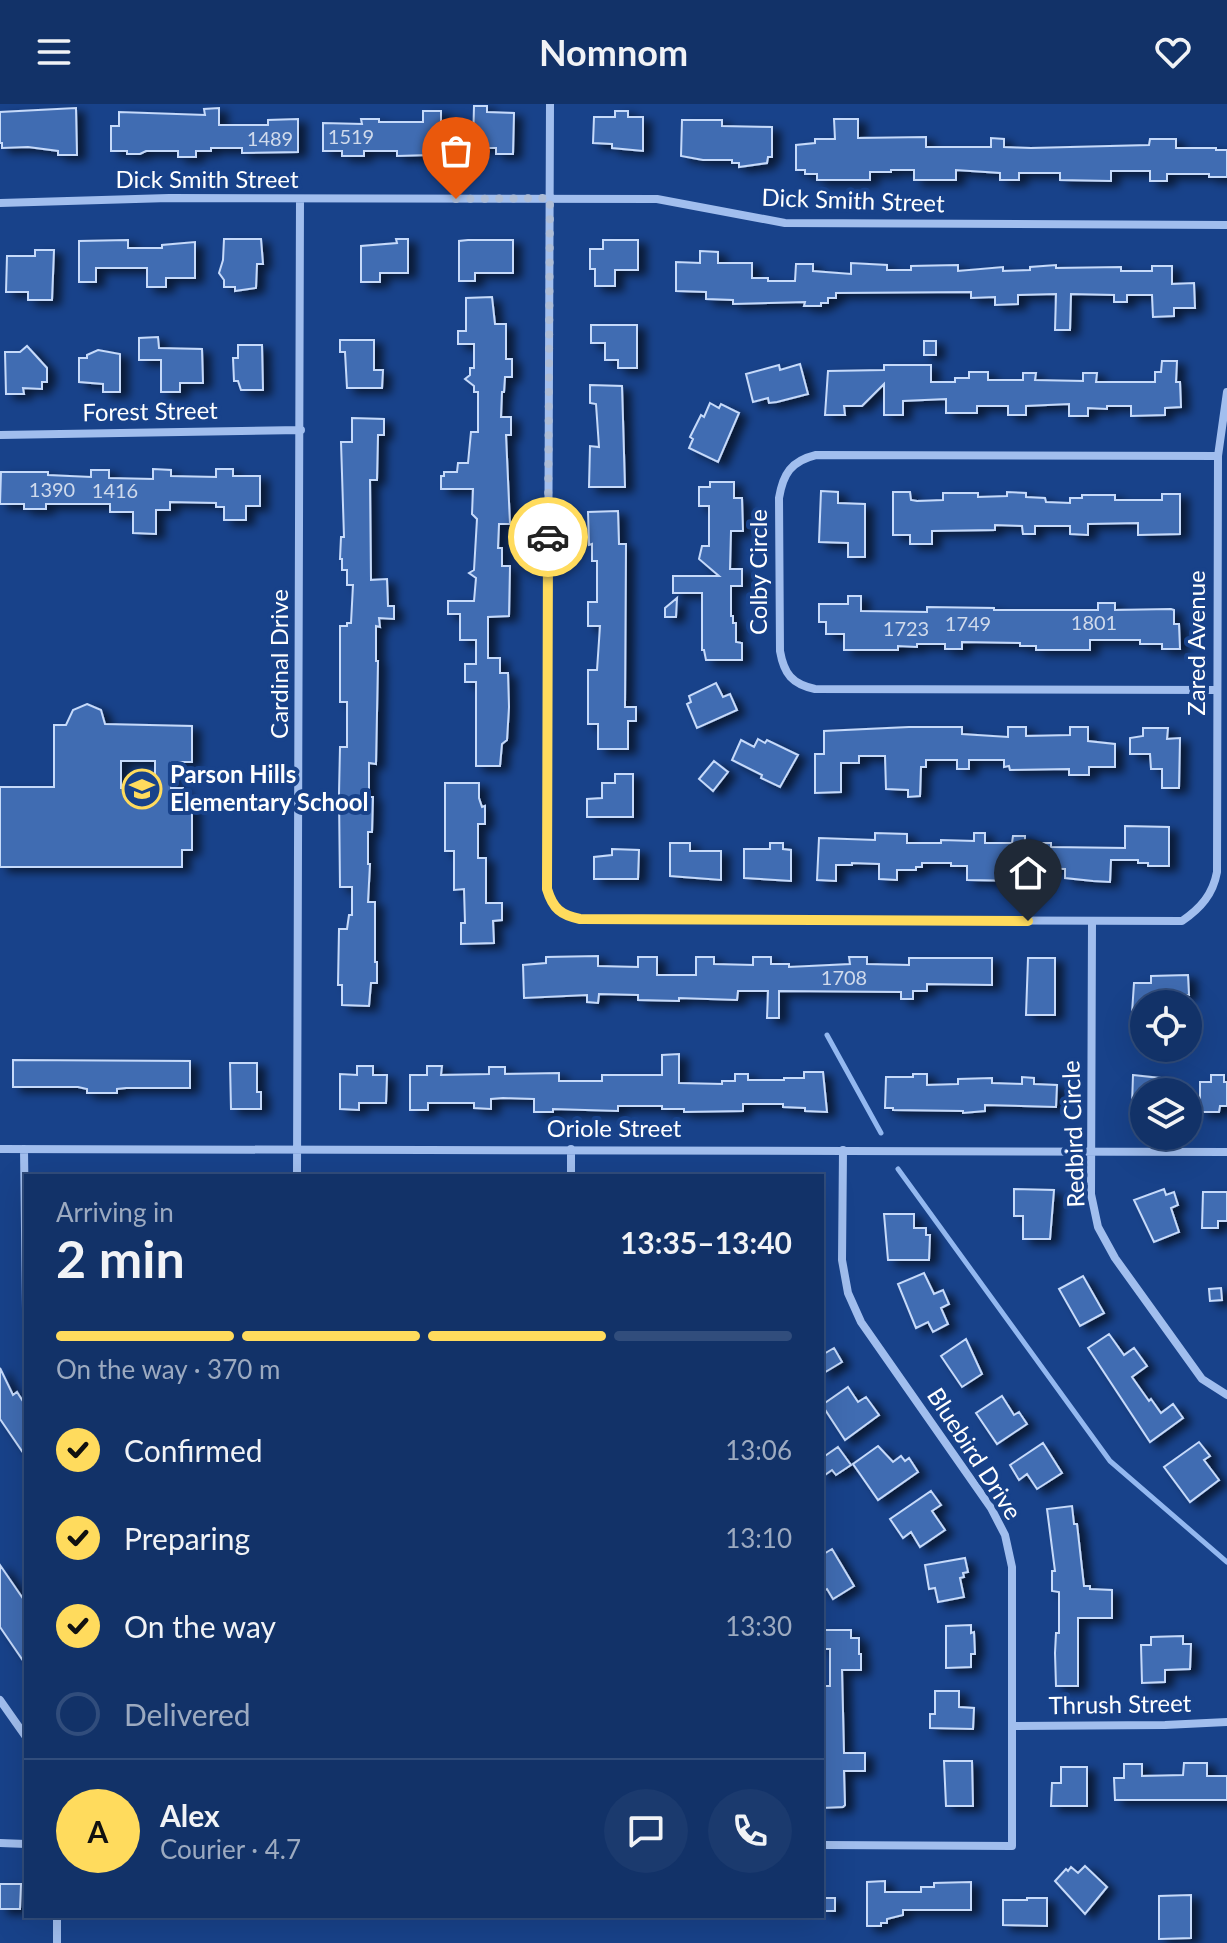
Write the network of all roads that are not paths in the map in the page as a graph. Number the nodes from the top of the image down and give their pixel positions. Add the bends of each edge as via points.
1 (550, 104) edge
2 (550, 198) junction
3 (300, 200) junction
4 (0, 203) edge
5 (1227, 225) edge
6 (1227, 392) edge
7 (301, 430) junction
8 (0, 435) edge
9 (1218, 456) junction
10 (1216, 690) junction
11 (1092, 922) junction
12 (0, 1149) edge
13 (24, 1149) junction
14 (297, 1149) junction
15 (571, 1149) junction
16 (843, 1150) junction
17 (1091, 1152) junction
18 (1227, 1152) edge
19 (24, 1174) edge
20 (297, 1174) edge
21 (571, 1174) edge
22 (1227, 1395) edge
23 (0, 1700) edge
24 (1227, 1722) edge
25 (1013, 1726) junction
26 (24, 1734) edge
27 (0, 1843) edge
28 (24, 1844) edge
29 (824, 1845) edge
30 (57, 1918) edge
31 (57, 1943) edge

1 - 2 street
2 - 3 street, Dick Smith Street
2 - 5 street, Dick Smith Street via 677,201 785,223
2 - 11 street via 547,889 557,911 580,919
3 - 4 street, Dick Smith Street
3 - 7 street, Cardinal Drive
6 - 9 street, Zared Avenue
7 - 8 street, Forest Street
7 - 14 street, Cardinal Drive
9 - 10 street, Zared Avenue
9 - 10 street, Colby Circle via 816,455 788,469 779,498 780,651 789,678 801,686
10 - 11 street, Zared Avenue via 1217,872 1210,894 1182,921
11 - 17 street, Redbird Circle
12 - 13 street, Oriole Street
13 - 14 street, Oriole Street
13 - 19 street
14 - 15 street, Oriole Street
14 - 20 street, Cardinal Drive
15 - 16 street, Oriole Street
15 - 21 street
16 - 17 street, Oriole Street
16 - 25 street, Bluebird Drive via 842,1260 848,1293 861,1322 1005,1535 1012,1567
17 - 18 street, Oriole Street
17 - 22 street, Redbird Circle via 1098,1227 1115,1258 1202,1379
23 - 26 street
24 - 25 street, Thrush Street
25 - 29 street, Bluebird Drive via 1012,1846
27 - 28 street
30 - 31 street

